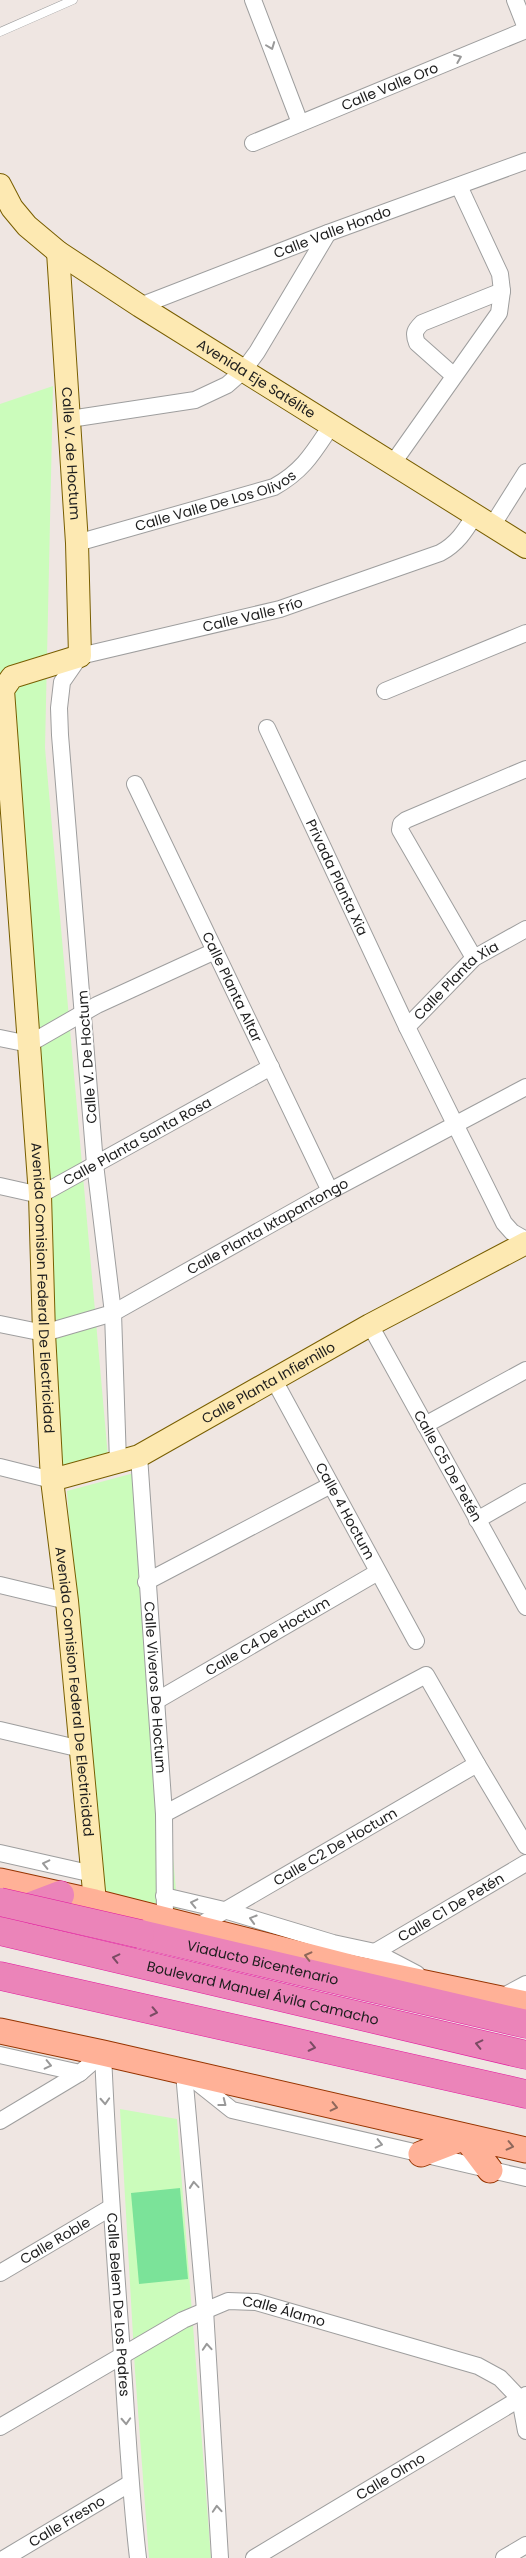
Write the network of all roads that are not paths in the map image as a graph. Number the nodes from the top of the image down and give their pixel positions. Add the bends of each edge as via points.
1 (73, 0) edge
2 (515, 0) edge
3 (259, 2) edge
4 (526, 29) edge
5 (0, 32) edge
6 (300, 123) junction
7 (253, 143) dead end
8 (526, 161) edge
9 (459, 186) junction
10 (1, 189) edge
11 (328, 233) junction
12 (58, 252) junction
13 (502, 291) junction
14 (140, 306) junction
15 (243, 371) junction
16 (453, 375) junction
17 (70, 418) junction
18 (331, 426) junction
19 (393, 463) junction
20 (526, 472) edge
21 (483, 520) junction
22 (77, 543) junction
23 (526, 547) edge
24 (526, 633) edge
25 (80, 656) junction
26 (12, 677) joint
27 (385, 691) dead end
28 (3, 721) edge
29 (267, 728) dead end
30 (526, 768) edge
31 (135, 784) dead end
32 (7, 836) edge
33 (526, 929) edge
34 (215, 951) junction
35 (474, 958) junction
36 (83, 1013) junction
37 (407, 1027) junction
38 (0, 1038) edge
39 (29, 1044) junction
40 (271, 1067) junction
41 (526, 1087) edge
42 (456, 1125) junction
43 (95, 1164) junction
44 (0, 1186) edge
45 (330, 1191) junction
46 (40, 1196) junction
47 (526, 1242) edge
48 (113, 1313) junction
49 (0, 1324) edge
50 (370, 1325) junction
51 (44, 1333) junction
52 (526, 1370) edge
53 (274, 1380) junction
54 (425, 1424) junction
55 (128, 1459) junction
56 (0, 1467) edge
57 (52, 1480) junction
58 (331, 1485) junction
59 (526, 1492) edge
60 (478, 1520) junction
61 (378, 1572) junction
62 (146, 1582) junction
63 (0, 1585) edge
64 (67, 1601) junction
65 (526, 1607) edge
66 (416, 1641) dead end
67 (156, 1701) junction
68 (0, 1730) edge
69 (81, 1749) junction
70 (476, 1764) junction
71 (164, 1814) junction
72 (526, 1846) edge
73 (0, 1853) edge
74 (526, 1863) edge
75 (93, 1874) junction
76 (0, 1881) edge
77 (60, 1895) junction
78 (164, 1896) junction
79 (0, 1902) edge
80 (95, 1902) junction
81 (224, 1910) junction
82 (0, 1917) edge
83 (165, 1920) junction
84 (195, 1928) junction
85 (0, 1931) edge
86 (375, 1952) junction
87 (0, 1976) edge
88 (446, 1988) junction
89 (72, 1994) junction
90 (0, 1996) edge
91 (517, 1997) edge
92 (526, 2024) edge
93 (0, 2031) edge
94 (103, 2052) junction
95 (0, 2055) edge
96 (526, 2055) edge
97 (184, 2072) junction
98 (80, 2073) junction
99 (526, 2094) edge
100 (0, 2121) edge
101 (465, 2137) junction
102 (526, 2150) edge
103 (421, 2154) junction
104 (490, 2170) junction
105 (526, 2178) edge
106 (110, 2208) junction
107 (0, 2273) edge
108 (204, 2310) junction
109 (122, 2355) junction
110 (523, 2397) edge
111 (0, 2427) edge
112 (526, 2431) edge
113 (129, 2484) junction
114 (526, 2545) edge
115 (5, 2558) edge
116 (138, 2558) edge
117 (220, 2558) edge
118 (254, 2558) edge
119 (504, 2558) edge

1 - 5 lane
2 - 4 street
3 -> 6 street
6 -> 4 street, Calle Valle Oro
6 - 7 street, Calle Valle Oro
8 - 9 street, Calle Valle Hondo
9 - 11 street, Calle Valle Hondo
9 - 13 street via 500,274
10 - 12 main road, Avenida Eje Satélite via 27,226
11 - 14 street, Calle Valle Hondo
11 - 15 street
12 - 14 main road, Avenida Eje Satélite
12 - 17 main road, Calle V. de Hoctum
13 - 16 street via 499,313
13 - 16 street via 422,323 416,329 414,336 418,343
14 - 15 main road, Avenida Eje Satélite
15 - 17 street via 220,389 195,400
15 - 18 main road, Avenida Eje Satélite
16 - 19 street
17 - 22 main road, Calle V. de Hoctum
18 - 19 main road, Avenida Eje Satélite
18 - 22 street, Calle Valle De Los Olivos via 306,464 274,488
19 - 21 main road, Avenida Eje Satélite
20 - 21 street, Calle Valle Frío
21 - 23 main road, Avenida Eje Satélite
21 - 25 street, Calle Valle Frío via 451,547 430,557 280,609
22 - 25 main road, Calle V. de Hoctum
24 - 27 street
25 - 26 main road, Calle Valle Frío
25 - 36 street, Calle V. De Hoctum via 62,682 59,708
26 - 28 main road, Avenida Comision Federal De Electricidad via 3,690
28 - 32 main road, Avenida Comision Federal De Electricidad
29 - 37 street, Privada Planta Xia
30 - 35 street via 401,824 400,830
31 - 34 street, Calle Planta Altar
32 - 39 main road, Avenida Comision Federal De Electricidad
33 - 35 street, Calle Planta Xia
34 - 36 street
34 - 40 street, Calle Planta Altar
35 - 37 street, Calle Planta Xia
36 - 39 street
36 - 43 street, Calle V. De Hoctum
37 - 42 street, Calle Planta Xia
38 - 39 street
39 - 46 main road, Avenida Comision Federal De Electricidad
40 - 43 street, Calle Planta Santa Rosa
40 - 45 street, Calle Planta Altar
41 - 42 street, Calle Planta Ixtapantongo
42 - 45 street, Calle Planta Ixtapantongo
42 - 47 street, Calle Planta Xia via 504,1223
43 - 46 street, Calle Planta Santa Rosa
43 - 48 street, Calle V. De Hoctum
44 - 46 street
45 - 48 street, Calle Planta Ixtapantongo
46 - 51 main road, Avenida Comision Federal De Electricidad
47 - 50 main road, Calle Planta Infiernillo
48 - 51 street, Calle Planta Ixtapantongo
48 - 55 street, Calle V. De Hoctum
49 - 51 street, Calle Planta Ixtapantongo
50 - 53 main road, Calle Planta Infiernillo
50 - 54 street, Calle C5 De Petén
51 - 57 main road, Avenida Comision Federal De Electricidad
52 - 54 street
53 - 55 main road, Calle Planta Infiernillo
53 - 58 street, Calle 4 Hoctum
54 - 60 street, Calle C5 De Petén
55 - 57 main road, Calle Planta Infiernillo
55 - 62 street, Calle Viveros De Hoctum
56 - 57 street, Calle Planta Infiernillo
57 - 64 main road, Avenida Comision Federal De Electricidad
58 - 61 street, Calle 4 Hoctum
58 - 62 street
59 - 60 street
60 - 65 street, Calle C5 De Petén
61 - 66 street, Calle 4 Hoctum
61 - 67 street, Calle C4 De Hoctum
62 - 67 street, Calle Viveros De Hoctum
63 - 64 street
64 - 69 main road, Avenida Comision Federal De Electricidad
67 - 71 street, Calle Viveros De Hoctum
68 - 69 street
69 - 75 main road, Avenida Comision Federal De Electricidad
70 - 71 street via 429,1677 424,1675
70 - 72 street
70 - 81 street, Calle C2 De Hoctum
71 - 78 street, Calle Viveros De Hoctum
75 -> 73 street
74 - 86 street, Calle C1 De Petén
75 - 80 main road, Avenida Comision Federal De Electricidad
76 - 77 main road
77 - 80 main road
77 - 82 highway
81 -> 78 street, Calle C1 De Petén
78 - 83 street, Calle Viveros De Hoctum
79 - 92 highway, Viaducto Bicentenario, bridge
80 - 83 main road
81 - 84 street, Calle C2 De Hoctum
86 -> 81 street, Calle C1 De Petén via 333,1943
83 - 84 main road
88 -> 84 main road
96 -> 85 highway, Boulevard Manuel Ávila Camacho
86 - 88 street, Calle C1 De Petén
87 - 89 highway
88 - 91 main road
89 - 90 highway via 43,2000
89 -> 99 highway
93 - 94 main road
94 - 97 main road
94 - 98 street
94 -> 106 street, Calle Belem De Los Padres
95 -> 98 street
97 -> 101 main road
97 -> 103 street via 232,2110
108 -> 97 street
98 - 100 street
101 -> 102 main road
101 - 103 main road
101 - 104 main road
103 - 104 street
104 - 105 street
106 - 107 street, Calle Roble
106 - 109 street, Calle Belem De Los Padres
108 - 109 street, Calle Álamo
108 - 110 street, Calle Álamo via 228,2301 256,2302 478,2366 500,2378
117 -> 108 street
109 - 111 street, Calle Álamo
109 -> 113 street, Calle Belem De Los Padres
110 - 112 street
110 - 118 street, Calle Olmo
113 - 115 street, Calle Fresno
113 - 116 street, Calle Belem De Los Padres
114 - 119 street

